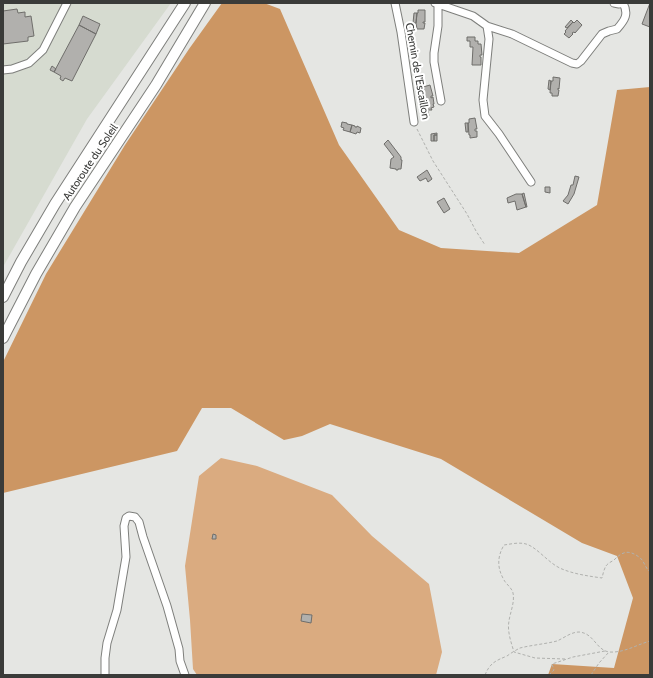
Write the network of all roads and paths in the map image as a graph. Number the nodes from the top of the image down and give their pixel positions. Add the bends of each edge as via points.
1 (67, 3) edge
2 (185, 3) edge
3 (205, 3) edge
4 (395, 3) edge
5 (614, 3) edge
6 (623, 3) edge
7 (437, 4) edge
8 (487, 26) junction
9 (3, 70) edge
10 (441, 101) dead end
11 (414, 122) joint
12 (531, 182) dead end
13 (485, 245) dead end
14 (3, 297) edge
15 (3, 338) edge
16 (650, 572) edge
17 (650, 641) edge
18 (605, 650) junction
19 (514, 652) junction
20 (610, 652) junction
21 (565, 659) junction
22 (105, 675) edge
23 (185, 675) edge
24 (485, 675) edge
25 (549, 675) edge
26 (591, 675) edge

1 - 9 street via 43,50 29,64
2 - 14 highway, Autoroute du Soleil via 55,204
3 - 15 highway, Autoroute du Soleil via 156,85 74,207
4 - 11 street, Chemin de l'Escaillon
5 - 6 street
6 - 8 street via 626,11 618,29 602,34 577,64 512,34
7 - 8 street via 473,16
7 - 10 street via 438,26 434,62
8 - 12 street via 489,39 483,100 485,116
11 - 13 path, Chemin de l'Escaillon via 433,161
16 - 19 path via 640,557 630,552 624,552 606,565 602,578 561,569 527,544 504,545 500,552 499,569 513,592 508,627
17 - 20 path via 625,650
18 - 19 path via 598,646 589,634 576,632 558,640
18 - 20 path
18 - 21 path
19 - 21 path via 535,658
19 - 24 path via 496,660
20 - 26 path
21 - 25 path via 552,664 554,670
22 - 23 street via 107,643 117,610 126,557 124,526 129,516 135,517 139,522 180,649 180,661

